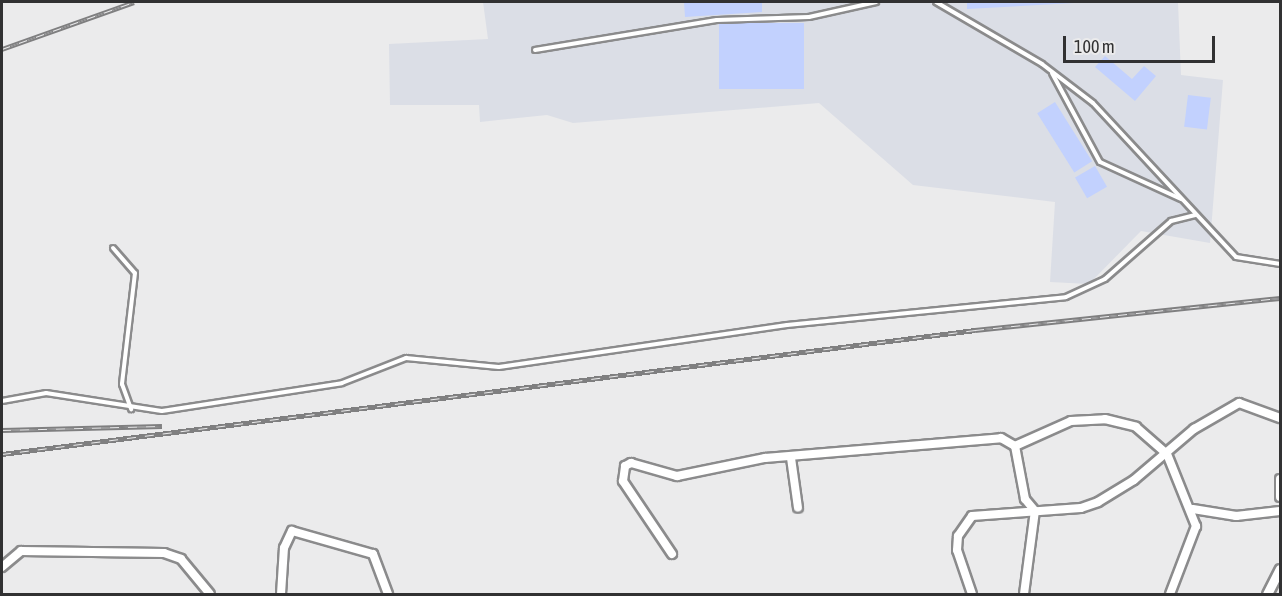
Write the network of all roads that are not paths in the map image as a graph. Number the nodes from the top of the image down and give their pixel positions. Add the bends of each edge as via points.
1 (876, 2) edge
2 (936, 2) edge
3 (535, 50) dead end
4 (1052, 71) junction
5 (1182, 199) junction
6 (1195, 215) junction
7 (112, 248) dead end
8 (1281, 264) edge
9 (2, 401) edge
10 (132, 409) junction
11 (1281, 418) edge
12 (1015, 446) junction
13 (1167, 454) junction
14 (791, 458) junction
15 (1281, 479) edge
16 (1281, 497) edge
17 (798, 508) dead end
18 (1193, 509) junction
19 (1035, 511) junction
20 (1281, 511) edge
21 (672, 554) dead end
22 (2, 567) edge
23 (1281, 569) edge
24 (210, 594) edge
25 (281, 594) edge
26 (388, 594) edge
27 (972, 594) edge
28 (1024, 594) edge
29 (1170, 594) edge
30 (1267, 594) edge

1 - 3 lane via 809,17 717,20
2 - 4 lane
4 - 5 lane via 1093,103
4 - 5 lane via 1100,162
5 - 6 lane
6 - 8 lane via 1236,257
6 - 10 lane via 1171,220 1105,279 1066,297 776,327 499,367 406,358 342,382 162,411
7 - 10 lane via 135,273 122,384
9 - 10 lane via 46,393
11 - 13 street via 1239,403 1194,429
12 - 13 street via 1071,421 1105,419 1136,427
12 - 14 street via 991,437
12 - 19 street via 1025,499
13 - 18 street
13 - 19 street via 1098,502
14 - 17 street
14 - 21 street via 765,458 677,477 631,463 625,466 622,481
15 - 16 street
18 - 20 street via 1236,516
18 - 29 street via 1196,538
19 - 27 street via 966,520 957,550
19 - 28 street
22 - 24 street via 21,551 164,553 181,559
23 - 30 street
25 - 26 street via 284,548 292,531 373,554

